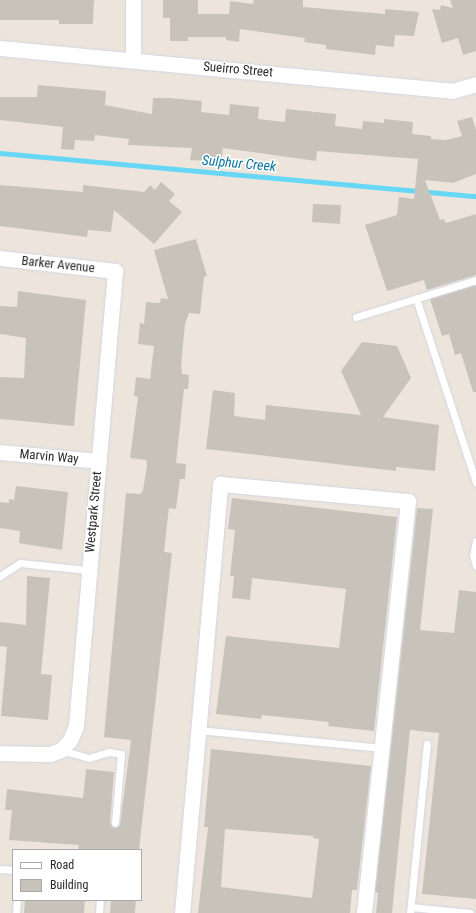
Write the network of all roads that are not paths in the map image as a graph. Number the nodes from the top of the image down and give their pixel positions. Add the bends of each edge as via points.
1 (133, 0) edge
2 (0, 48) edge
3 (132, 60) junction
4 (476, 84) edge
5 (0, 258) edge
6 (115, 271) joint
7 (476, 280) edge
8 (416, 298) junction
9 (356, 317) dead end
10 (0, 452) edge
11 (99, 461) junction
12 (476, 483) edge
13 (476, 541) edge
14 (476, 566) edge
15 (88, 570) junction
16 (0, 576) edge
17 (198, 730) junction
18 (427, 744) dead end
19 (382, 748) junction
20 (61, 750) junction
21 (0, 753) edge
22 (115, 823) dead end
23 (0, 869) edge
24 (12, 870) edge
25 (17, 901) edge
26 (100, 901) edge
27 (411, 910) edge
28 (16, 913) edge
29 (99, 913) edge
30 (182, 913) edge
31 (364, 913) edge
32 (470, 913) edge

1 - 3 street
2 - 3 street, Sueirro Street
3 - 4 street, Sueirro Street via 452,91
5 - 6 street, Barker Avenue
6 - 11 street, Westpark Street
7 - 8 lane
8 - 9 lane
8 - 12 lane
10 - 11 street, Marvin Way
11 - 15 street, Westpark Street
13 - 14 lane via 473,555
15 - 16 lane via 20,563
15 - 20 street, Westpark Street via 76,726
17 - 19 lane
17 - 19 street via 220,484 400,501 408,502
17 - 30 street
18 - 27 lane
19 - 31 street
20 - 21 street via 36,756
20 - 22 lane via 89,758 108,752 121,754
23 - 24 lane
25 - 28 lane
26 - 29 lane
27 - 32 lane

